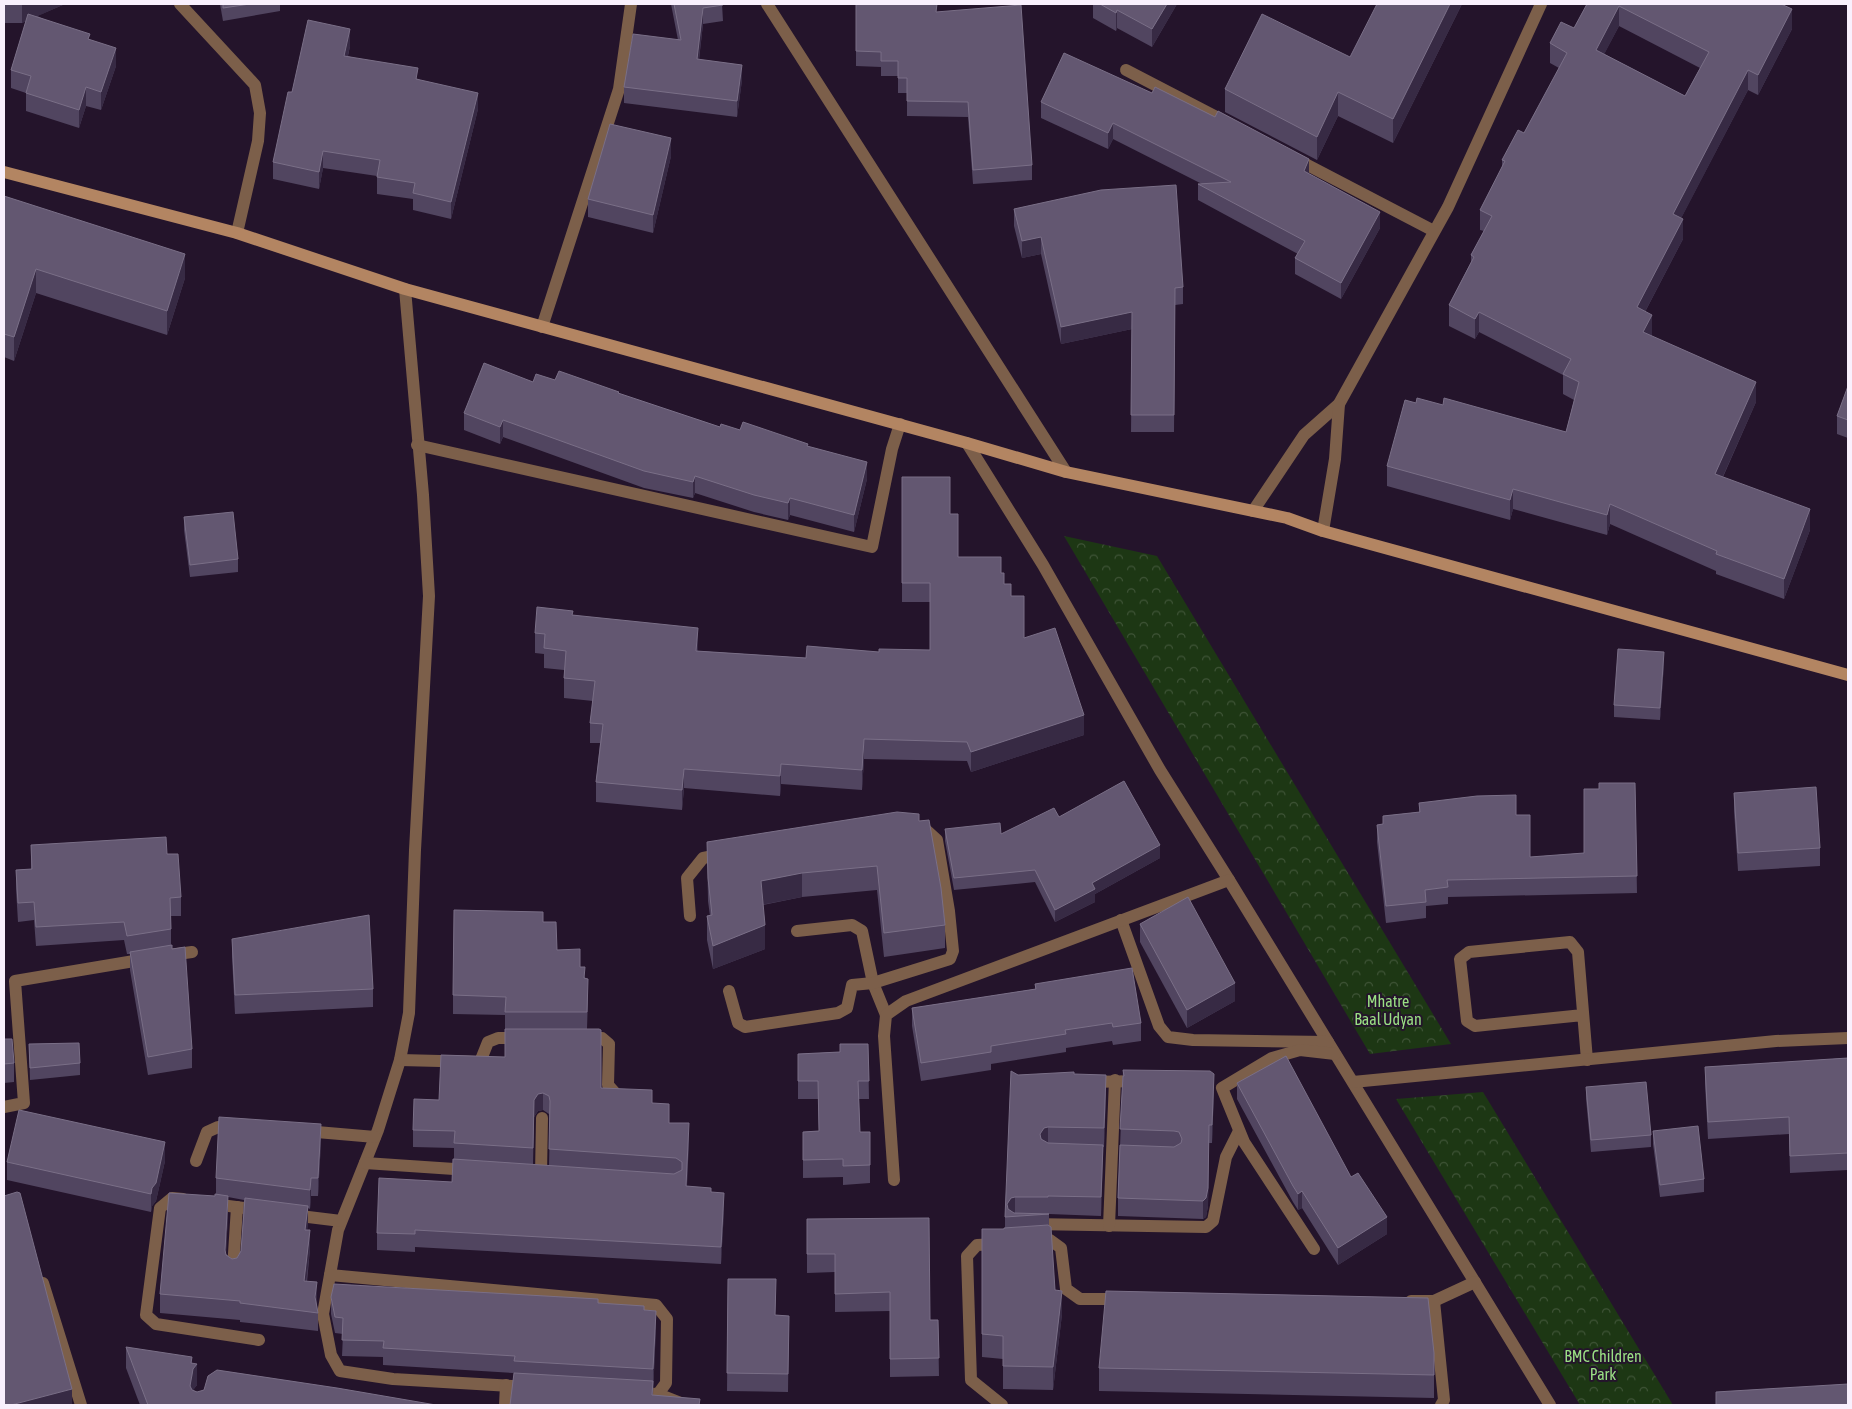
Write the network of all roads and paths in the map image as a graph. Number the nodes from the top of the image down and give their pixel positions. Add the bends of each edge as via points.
1 (180, 4) edge
2 (631, 4) edge
3 (767, 4) edge
4 (1541, 4) edge
5 (1126, 70) dead end
6 (1240, 130) edge
7 (1284, 152) edge
8 (4, 172) edge
9 (1434, 231) junction
10 (237, 233) junction
11 (405, 289) junction
12 (542, 327) junction
13 (1339, 404) junction
14 (900, 424) junction
15 (968, 443) junction
16 (417, 445) junction
17 (1066, 472) junction
18 (1254, 511) junction
19 (1323, 531) junction
20 (1848, 675) edge
21 (906, 829) edge
22 (732, 852) edge
23 (1229, 880) junction
24 (690, 916) dead end
25 (1121, 920) junction
26 (797, 931) dead end
27 (192, 952) dead end
28 (873, 983) junction
29 (729, 991) dead end
30 (886, 1015) junction
31 (1584, 1015) junction
32 (536, 1038) edge
33 (573, 1038) edge
34 (1848, 1038) edge
35 (1328, 1042) junction
36 (1336, 1054) junction
37 (400, 1060) junction
38 (1587, 1060) junction
39 (1115, 1080) junction
40 (1154, 1081) edge
41 (1076, 1082) edge
42 (1353, 1082) junction
43 (640, 1098) edge
44 (4, 1107) edge
45 (542, 1118) dead end
46 (247, 1129) edge
47 (296, 1131) edge
48 (1239, 1131) junction
49 (375, 1137) junction
50 (196, 1161) dead end
51 (365, 1163) junction
52 (482, 1170) edge
53 (541, 1174) edge
54 (894, 1180) dead end
55 (237, 1207) junction
56 (341, 1221) junction
57 (1024, 1223) edge
58 (1109, 1226) junction
59 (1314, 1249) dead end
60 (38, 1267) edge
61 (232, 1269) edge
62 (330, 1275) junction
63 (1475, 1282) junction
64 (1129, 1299) edge
65 (1394, 1301) edge
66 (1434, 1301) junction
67 (259, 1340) dead end
68 (506, 1386) junction
69 (544, 1388) edge
70 (620, 1392) edge
71 (658, 1394) junction
72 (81, 1405) edge
73 (505, 1405) edge
74 (686, 1405) edge
75 (1002, 1405) edge
76 (1441, 1405) edge
77 (1550, 1405) edge

1 - 10 street via 255,85 260,113 258,141
2 - 12 street via 619,89
3 - 17 street
4 - 9 street
5 - 6 street
7 - 9 street
8 - 10 main road
9 - 13 street
10 - 11 main road
11 - 12 main road
11 - 16 street
12 - 14 main road
13 - 18 street via 1304,435
13 - 19 street via 1336,459
14 - 15 main road
14 - 16 street via 872,546
15 - 17 main road
15 - 23 street via 1043,565 1160,770
16 - 37 street via 429,596 409,1013
17 - 18 main road
18 - 19 main road
19 - 20 main road
21 - 28 street via 926,830 937,840 953,951 950,959
22 - 24 street via 703,858 687,878
23 - 25 street
23 - 35 street
25 - 30 street via 906,1002
25 - 35 street via 1159,1026 1168,1037
26 - 28 street via 852,925 862,931
27 - 44 street via 15,981 24,1103
28 - 29 street via 852,986 846,1008 838,1013 745,1027 738,1023
28 - 30 street
30 - 54 street via 884,1036
31 - 31 street via 1578,952 1570,942 1469,952 1460,959 1467,1021 1475,1026
31 - 38 street
32 - 37 street via 498,1038 488,1042 480,1062
33 - 43 street via 602,1038 609,1044 608,1085 617,1095
34 - 38 street via 1776,1041
35 - 36 street
36 - 42 street
36 - 48 street via 1300,1050 1272,1058 1218,1085
37 - 49 street
38 - 42 street
39 - 40 street
39 - 41 street
39 - 58 street
42 - 63 street
45 - 53 street
46 - 50 street via 218,1127 207,1132
47 - 49 street
48 - 58 street via 1226,1157 1213,1221 1206,1227
48 - 59 street
49 - 51 street
51 - 52 street
51 - 56 street
55 - 56 street
55 - 61 street
55 - 67 street via 172,1198 160,1208 146,1315 156,1324
56 - 62 street
57 - 58 street
60 - 72 street
62 - 68 street via 323,1314 331,1355 340,1371 393,1379
62 - 71 street via 656,1304 667,1319 666,1383
63 - 66 street
63 - 77 street
64 - 75 street via 1080,1299 1066,1288 1061,1248 1050,1240 977,1245 967,1256 971,1380
65 - 66 street
66 - 76 street via 1444,1400
68 - 69 street
68 - 73 street
70 - 71 street
71 - 74 street

